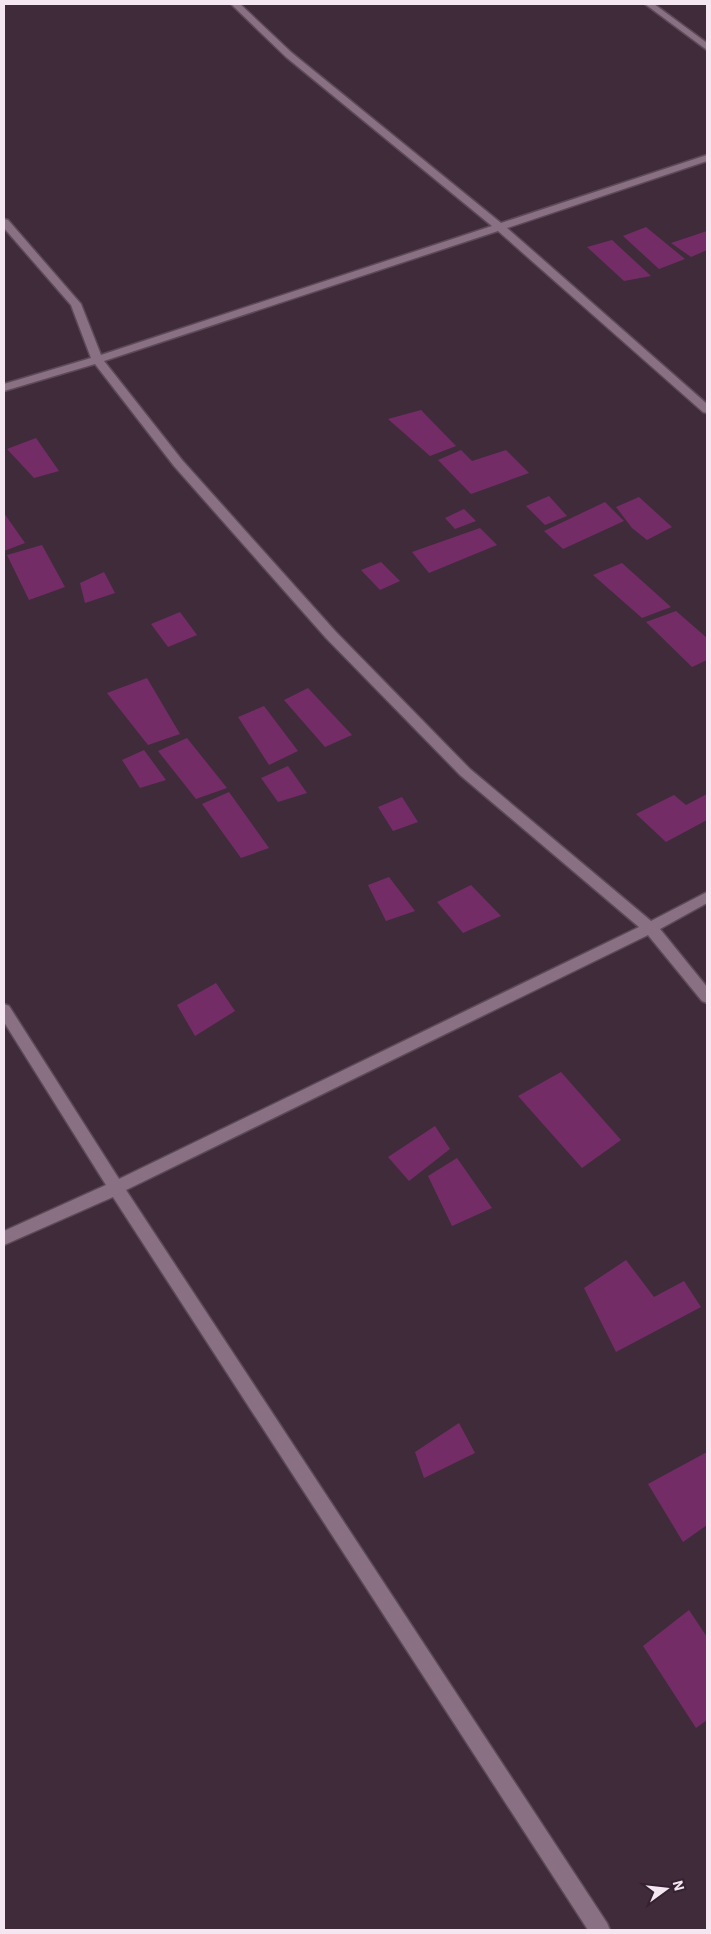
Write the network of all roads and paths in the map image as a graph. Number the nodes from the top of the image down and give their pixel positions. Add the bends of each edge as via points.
1 (235, 4) edge
2 (649, 4) edge
3 (707, 47) edge
4 (707, 158) edge
5 (4, 222) edge
6 (499, 226) junction
7 (98, 360) junction
8 (4, 388) edge
9 (707, 410) edge
10 (707, 898) edge
11 (650, 928) junction
12 (707, 997) edge
13 (4, 1010) edge
14 (116, 1188) junction
15 (4, 1238) edge
16 (600, 1930) edge

1 - 6 street via 290,55
2 - 3 street
4 - 6 street
5 - 7 street via 76,304
6 - 7 street
6 - 9 street
7 - 8 street
7 - 11 street via 178,463 338,642 465,772
10 - 11 street
11 - 12 street
11 - 14 street
13 - 14 street
14 - 15 street
14 - 16 street

